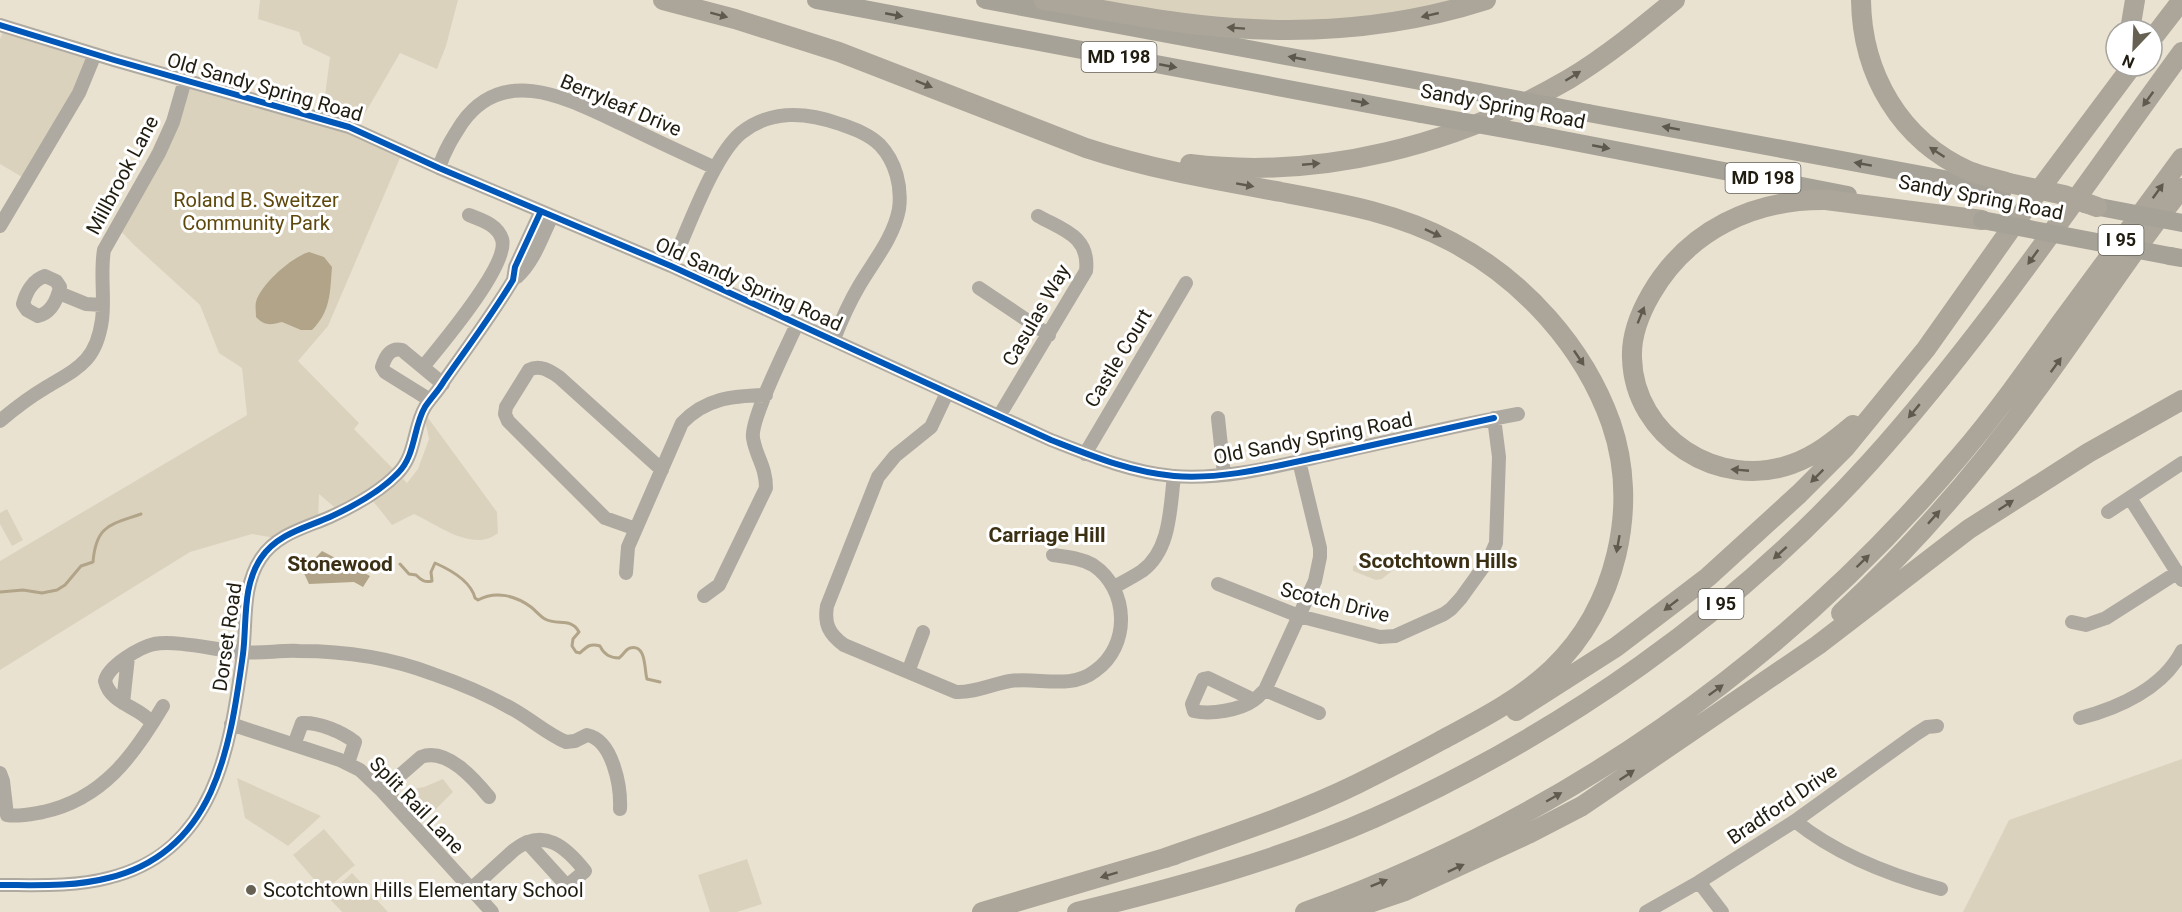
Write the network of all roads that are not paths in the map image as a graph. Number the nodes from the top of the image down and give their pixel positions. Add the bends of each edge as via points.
1 (663, 0) edge
2 (816, 0) edge
3 (985, 0) edge
4 (1044, 0) edge
5 (1486, 0) edge
6 (1675, 0) edge
7 (1861, 0) edge
8 (2135, 0) edge
9 (2182, 0) edge
10 (2132, 18) edge
11 (2164, 23) edge
12 (0, 26) edge
13 (2182, 52) edge
14 (95, 54) junction
15 (2109, 78) edge
16 (2123, 78) edge
17 (185, 80) junction
18 (1047, 133) junction
19 (2182, 158) edge
20 (439, 168) junction
21 (715, 168) junction
22 (2006, 186) junction
23 (2182, 188) edge
24 (2097, 207) joint
25 (2025, 209) junction
26 (547, 213) junction
27 (469, 215) dead end
28 (1038, 216) dead end
29 (1982, 220) junction
30 (2182, 223) edge
31 (0, 226) edge
32 (2176, 257) edge
33 (671, 266) junction
34 (493, 271) junction
35 (513, 280) junction
36 (1186, 283) dead end
37 (1972, 283) junction
38 (979, 288) dead end
39 (59, 293) dead end
40 (102, 305) junction
41 (797, 324) junction
42 (1049, 335) junction
43 (834, 339) junction
44 (423, 367) junction
45 (443, 384) junction
46 (946, 393) junction
47 (766, 395) junction
48 (430, 400) junction
49 (2182, 400) edge
50 (1518, 414) dead end
51 (999, 416) junction
52 (1218, 418) dead end
53 (1494, 418) junction
54 (0, 421) edge
55 (1085, 453) junction
56 (1299, 461) junction
57 (2182, 463) edge
58 (662, 470) junction
59 (1224, 474) junction
60 (1174, 476) junction
61 (2130, 498) junction
62 (2108, 512) dead end
63 (636, 529) junction
64 (1053, 555) dead end
65 (626, 573) dead end
66 (2180, 576) edge
67 (1218, 584) dead end
68 (1113, 587) junction
69 (704, 596) dead end
70 (1299, 616) junction
71 (2072, 622) dead end
72 (923, 632) dead end
73 (243, 652) junction
74 (128, 657) junction
75 (2180, 660) edge
76 (908, 672) junction
77 (123, 703) junction
78 (163, 706) dead end
79 (1319, 713) dead end
80 (2080, 718) dead end
81 (152, 723) junction
82 (231, 724) junction
83 (1703, 724) junction
84 (1937, 726) dead end
85 (294, 745) junction
86 (348, 763) junction
87 (0, 773) edge
88 (382, 791) junction
89 (489, 797) dead end
90 (620, 809) dead end
91 (1795, 821) junction
92 (527, 842) junction
93 (1165, 858) junction
94 (1698, 882) junction
95 (0, 885) edge
96 (470, 890) junction
97 (1941, 890) dead end
98 (492, 912) edge
99 (982, 912) edge
100 (1077, 912) edge
101 (1305, 912) edge
102 (1343, 912) edge
103 (1646, 912) edge
104 (1722, 912) edge

1 -> 18 highway via 838,52
2 -> 29 main road, Sandy Spring Road / MD 198, bridge
22 -> 3 main road, Sandy Spring Road / MD 198, bridge via 1588,113
5 -> 4 highway via 1423,16 1324,30 1207,25
18 -> 6 highway via 1119,153 1195,165 1286,167 1371,156 1460,131 1527,101 1609,53
22 -> 7 highway via 1951,161 1928,146 1906,124 1874,74 1865,46
8 - 10 highway
9 - 11 highway
12 - 14 street, Old Sandy Spring Road
13 -> 100 highway, I 95 via 1959,356 1907,420 1781,551 1681,636 1542,731 1491,761 1372,819 1250,864
14 - 17 street, Old Sandy Spring Road
14 - 31 street via 79,93
15 - 25 highway
16 - 25 highway
17 - 20 street, Old Sandy Spring Road via 349,127
17 - 40 street, Millbrook Lane via 159,153 107,243
18 -> 93 highway via 1154,169 1378,212 1452,242 1508,281 1538,307 1564,338 1606,409 1619,456 1623,508 1609,579 1587,625 1554,667 1507,704 1355,785
101 -> 19 highway, I 95 via 1399,875 1520,817 1671,723 1777,641 1876,549 1960,456
20 - 21 street, Berryleaf Drive via 455,133 480,103 502,93 530,90 570,101
20 - 26 street, Old Sandy Spring Road
21 - 33 street
21 - 43 street via 741,134 764,120 782,115 828,120 863,133 882,148 898,181 897,215
22 - 24 highway, bridge via 2064,195
83 -> 23 highway via 1820,632 1939,513 2036,393
24 - 30 main road, bridge
25 - 37 highway
26 - 33 street, Old Sandy Spring Road
26 - 35 street, Dorset Road via 516,267
27 - 34 street via 490,224 502,239 502,251
28 - 42 street, Casulas Way via 1077,238 1087,262 1086,271
29 - 32 main road, Sandy Spring Road / MD 198, bridge
37 -> 29 highway via 1856,423 1812,455 1790,465 1745,472 1707,463 1660,431 1640,396 1632,358 1636,328 1647,300 1688,247 1723,223 1764,207 1804,200
33 - 41 street, Old Sandy Spring Road
34 - 35 street
34 - 44 street
35 - 45 street, Dorset Road
36 - 55 street, Castle Court
37 -> 93 highway via 1926,349 1845,448 1708,576 1616,647 1527,705 1413,767 1297,817
38 - 42 street
39 - 40 street via 78,302
40 - 54 street, Millbrook Lane via 98,341 86,361
41 - 43 street, Old Sandy Spring Road
41 - 47 street
42 - 51 street, Casulas Way
43 - 46 street, Old Sandy Spring Road
44 - 45 street
44 - 48 street via 396,348 382,367
45 - 48 street, Dorset Road
46 - 51 street, Old Sandy Spring Road
46 - 76 street via 931,427 895,456 878,477 825,614 827,627 844,645
47 - 58 street via 730,397 694,410 682,423
47 - 69 street via 755,418 753,438 766,473 766,488 719,585
48 - 73 street, Dorset Road via 398,474 356,504 280,539 263,554 250,583
83 -> 49 highway via 1818,645 1978,522
50 - 53 street, Old Sandy Spring Road
51 - 55 street, Old Sandy Spring Road
52 - 59 street
53 - 56 street, Old Sandy Spring Road
53 - 70 street, Scotch Drive via 1499,457 1497,535 1489,559 1451,609 1391,638
55 - 60 street, Old Sandy Spring Road via 1128,468
56 - 59 street, Old Sandy Spring Road
56 - 70 street via 1320,557 1315,581
57 - 61 street
58 - 63 street
58 - 63 street via 560,377 543,368 529,370 506,407 508,421 605,518
59 - 60 street, Old Sandy Spring Road
60 - 68 street via 1161,547 1143,570
61 - 62 street
61 - 66 street
63 - 65 street via 628,547
64 - 68 street via 1085,561
66 - 71 street via 2106,618 2086,625
67 - 70 street, Scotch Drive
68 - 76 street via 1121,613 1119,637 1103,664 1087,676 1056,682 1012,681 964,693
70 - 79 street via 1259,695
72 - 76 street
73 - 74 street via 160,643
73 - 82 street, Dorset Road
73 - 90 street, Dorset Road via 314,651 396,662 494,700 566,742 592,736 602,744 615,768
74 - 77 street
74 - 77 street via 112,668 105,681 110,692
75 - 80 street via 2150,688 2104,712
77 - 81 street
78 - 81 street
81 - 87 street via 134,753 106,781 58,807 6,815
82 - 85 street, Split Rail Lane
82 - 95 street, Dorset Road via 221,768 204,806 184,834 160,855 122,874 90,882
102 -> 83 highway via 1405,891 1582,806
84 - 91 street, Bradford Drive via 1916,734
85 - 86 street, Split Rail Lane
85 - 86 street via 302,723 310,723 355,742
86 - 88 street, Split Rail Lane
88 - 89 street via 430,754 470,774
88 - 96 street, Split Rail Lane
91 - 94 street, Bradford Drive
91 - 97 street via 1871,866
92 - 92 street via 567,886 585,871 559,845 547,840
92 - 96 street
93 -> 99 highway
94 - 103 street, Bradford Drive
94 - 104 street
96 - 98 street, Split Rail Lane

